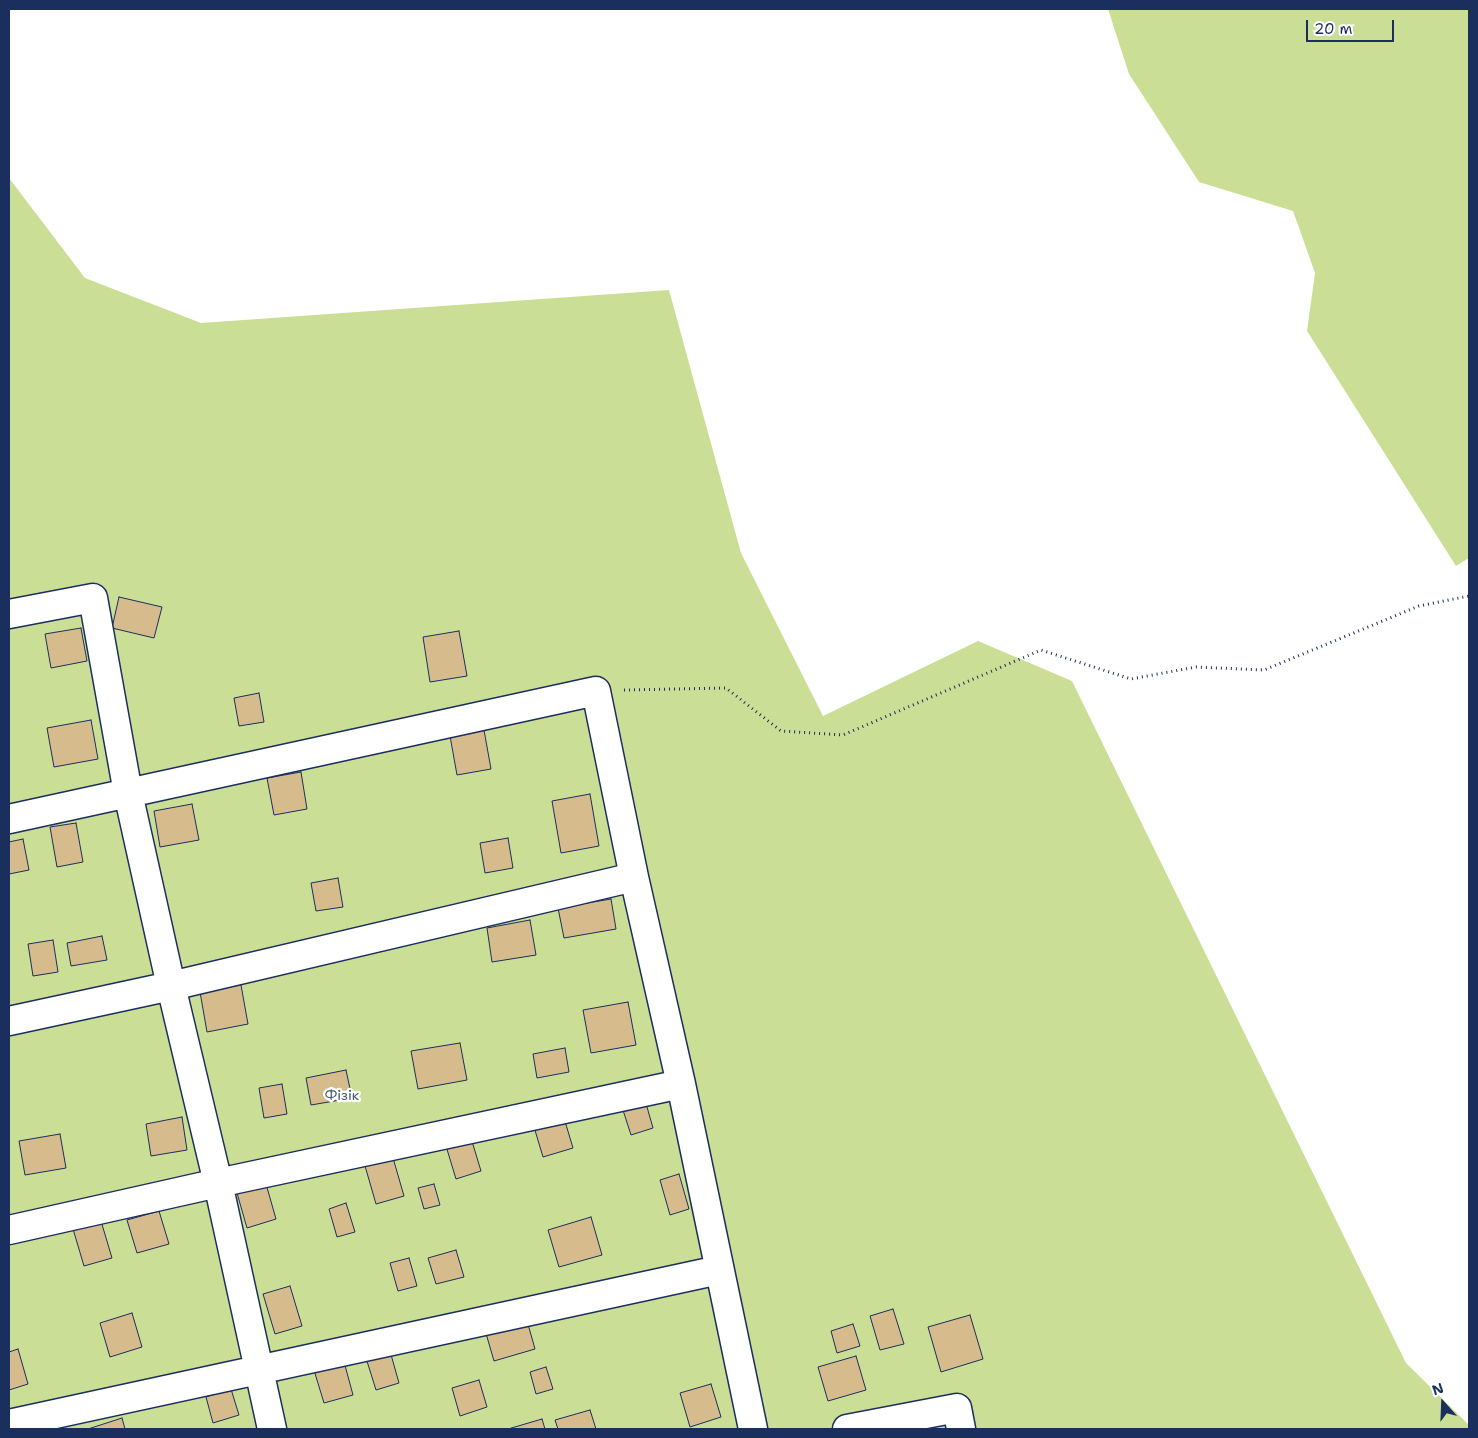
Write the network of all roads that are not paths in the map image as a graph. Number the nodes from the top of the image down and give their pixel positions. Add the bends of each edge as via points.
1 (9, 614) edge
2 (128, 792) junction
3 (9, 819) edge
4 (634, 877) junction
5 (171, 986) junction
6 (9, 1021) edge
7 (681, 1084) junction
8 (218, 1183) junction
9 (9, 1230) edge
10 (719, 1270) junction
11 (259, 1369) junction
12 (9, 1424) edge
13 (272, 1429) edge
14 (753, 1429) edge
15 (847, 1429) edge
16 (961, 1429) edge

1 - 2 lane via 93,598
2 - 3 lane
2 - 4 lane via 596,691
2 - 5 lane
4 - 5 lane
4 - 7 lane
5 - 6 lane
5 - 8 lane
7 - 8 lane
7 - 10 lane
8 - 9 lane
8 - 11 lane
10 - 11 lane
10 - 14 lane
11 - 12 lane
11 - 13 lane
15 - 16 lane via 957,1408

